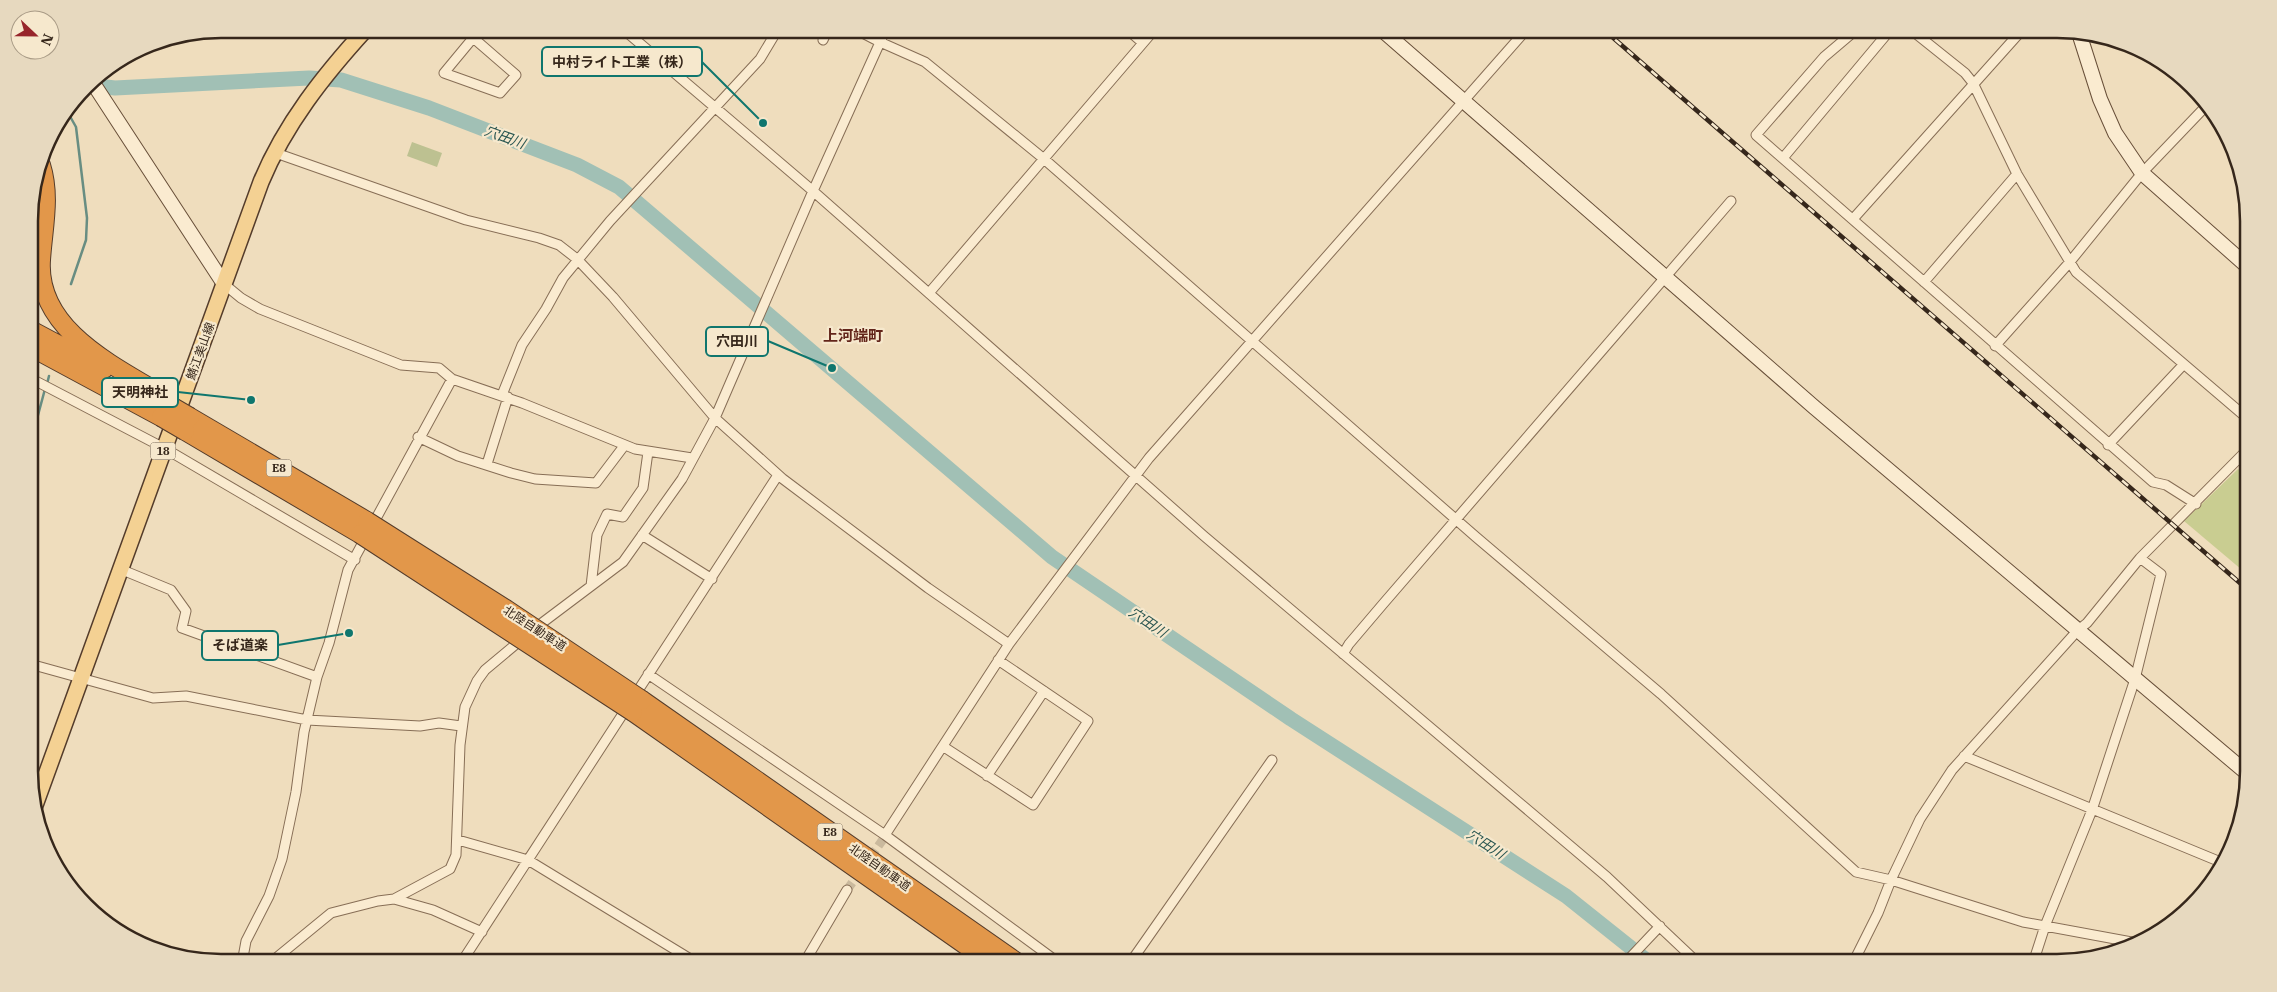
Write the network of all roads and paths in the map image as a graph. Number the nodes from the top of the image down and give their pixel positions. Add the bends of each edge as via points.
1 (358, 38) edge
2 (473, 38) joint
3 (633, 38) edge
4 (773, 38) edge
5 (873, 38) edge
6 (882, 38) edge
7 (1137, 38) edge
8 (1147, 38) edge
9 (1391, 38) edge
10 (1519, 38) edge
11 (1846, 38) edge
12 (1883, 38) edge
13 (1921, 38) edge
14 (2014, 38) edge
15 (2082, 39) edge
16 (880, 42) junction
17 (1143, 43) junction
18 (1972, 83) junction
19 (96, 86) edge
20 (1464, 101) junction
21 (716, 109) junction
22 (2203, 110) edge
23 (273, 152) junction
24 (1783, 158) junction
25 (1044, 159) junction
26 (2142, 173) junction
27 (2018, 174) junction
28 (43, 177) edge
29 (813, 191) junction
30 (1731, 201) dead end
31 (1853, 220) junction
32 (577, 259) junction
33 (2240, 260) edge
34 (2069, 263) junction
35 (1666, 278) junction
36 (1924, 282) junction
37 (224, 284) junction
38 (929, 293) junction
39 (38, 334) edge
40 (1251, 340) junction
41 (1995, 346) junction
42 (38, 352) edge
43 (2184, 364) junction
44 (452, 378) junction
45 (38, 382) edge
46 (505, 396) junction
47 (165, 406) junction
48 (2240, 412) edge
49 (715, 418) junction
50 (189, 420) junction
51 (418, 437) junction
52 (2108, 444) junction
53 (624, 446) junction
54 (164, 448) junction
55 (648, 452) junction
56 (2240, 457) edge
57 (692, 458) junction
58 (487, 464) junction
59 (778, 475) junction
60 (1136, 476) junction
61 (2196, 504) junction
62 (1456, 519) junction
63 (363, 527) junction
64 (642, 535) junction
65 (2140, 558) junction
66 (354, 560) junction
67 (120, 569) junction
68 (712, 578) junction
69 (591, 586) junction
70 (2078, 630) junction
71 (1009, 644) junction
72 (1343, 654) junction
73 (998, 660) junction
74 (38, 666) edge
75 (648, 674) junction
76 (317, 677) junction
77 (81, 678) junction
78 (2135, 679) junction
79 (1044, 691) junction
80 (637, 706) junction
81 (307, 720) junction
82 (462, 726) junction
83 (944, 747) junction
84 (1964, 756) junction
85 (1272, 760) dead end
86 (2240, 767) edge
87 (988, 776) junction
88 (39, 794) edge
89 (2092, 810) junction
90 (892, 827) dead end
91 (885, 836) junction
92 (458, 840) junction
93 (528, 860) junction
94 (2216, 860) edge
95 (1891, 880) junction
96 (847, 890) tunnel mouth
97 (394, 899) junction
98 (2045, 926) junction
99 (1659, 927) junction
100 (482, 932) junction
101 (2126, 941) edge
102 (244, 954) edge
103 (281, 954) edge
104 (466, 954) edge
105 (682, 954) edge
106 (809, 954) edge
107 (979, 954) edge
108 (1005, 954) edge
109 (1047, 954) edge
110 (1136, 954) edge
111 (1634, 954) edge
112 (1688, 954) edge
113 (1858, 954) edge
114 (2036, 954) edge

1 - 23 main road, 鯖江美山線 / 18 via 306,101
2 - 2 street via 516,75 500,93 444,73
3 - 21 street
4 - 21 street via 760,59
5 - 16 street
6 - 16 street
7 - 17 street
8 - 17 street
9 - 20 street
10 - 20 street
11 - 24 street via 1824,57 1756,135
12 - 24 street
13 - 18 street
14 - 18 street
15 - 26 street via 2107,116
16 - 25 street via 925,62
16 - 29 street
17 - 25 street
18 - 27 street
18 - 31 street
19 - 37 street
20 - 35 street
20 - 40 street
21 - 29 street
21 - 32 street
22 - 26 street
23 - 32 street via 466,220 559,245
23 - 37 main road, 鯖江美山線 / 18
24 - 31 street
25 - 38 street
25 - 40 street
26 - 33 street
26 - 34 street
27 - 34 street
27 - 36 street
28 - 47 highway via 47,202 41,276 48,303 55,316 76,338
29 - 38 street
29 - 49 street
30 - 35 street
31 - 36 street
32 - 46 street via 522,345
32 - 49 street via 644,331
34 - 41 street
34 - 43 street
35 - 62 street
35 - 70 street via 1814,408
36 - 41 street
37 - 44 street via 260,309 401,365 439,368
37 - 54 main road, 鯖江美山線 / 18
38 - 60 street
39 - 47 highway, 北陸自動車道 / E8
40 - 60 street
40 - 62 street
41 - 52 street
42 - 47 highway, 北陸自動車道 / E8
43 - 48 street
43 - 52 street
44 - 46 street
44 - 51 street
45 - 54 street
46 - 53 street
46 - 58 street
47 - 50 highway, 北陸自動車道 / E8, bridge
49 - 57 street
49 - 59 street
50 - 63 highway, 北陸自動車道 / E8
50 - 63 highway, 北陸自動車道 / E8 via 297,478
51 - 58 street via 458,456
51 - 66 street
52 - 61 street via 2153,482 2166,485
53 - 55 street
53 - 58 street via 596,483 535,479
54 - 66 street
54 - 67 main road, 鯖江美山線 / 18
55 - 57 street
55 - 69 street via 643,488 623,517 607,514 597,535
56 - 61 street
57 - 64 street via 682,479
59 - 68 street
59 - 71 street via 928,588
60 - 71 street
60 - 72 street
61 - 65 street
62 - 72 street
62 - 95 street via 1661,694 1856,872
63 - 80 highway, 北陸自動車道 / E8, bridge via 506,609
64 - 68 street
64 - 69 street via 623,562
65 - 70 street
65 - 78 street via 2161,574
66 - 76 street via 348,570
67 - 76 street via 171,590 186,611 182,628
67 - 77 main road, 鯖江美山線 / 18
68 - 75 street
69 - 82 street via 485,670 465,707
70 - 78 street
70 - 84 street
71 - 73 street
72 - 99 street via 1607,877
73 - 79 street
73 - 83 street
74 - 77 street
75 - 91 street
75 - 93 street
76 - 81 street
77 - 81 street via 153,698 186,696
77 - 88 main road, 鯖江美山線 / 18
78 - 86 street
78 - 89 street
79 - 87 street
79 - 87 street via 1088,721 1033,806
80 - 107 highway, 北陸自動車道 / E8
80 - 108 highway, 北陸自動車道 / E8
81 - 82 street
81 - 102 street via 282,859 269,896 246,941
82 - 92 street
83 - 87 street
83 - 91 street
84 - 89 street
84 - 95 street via 1920,819
85 - 110 street
89 - 94 street
89 - 98 street
90 - 91 street
91 - 109 street
92 - 93 street
92 - 97 street via 450,870
93 - 100 street
93 - 105 street
95 - 98 street
95 - 113 street
96 - 106 street
97 - 100 street via 433,910
97 - 103 street via 331,913
98 - 101 street
98 - 114 street
99 - 111 street
99 - 112 street
100 - 104 street

